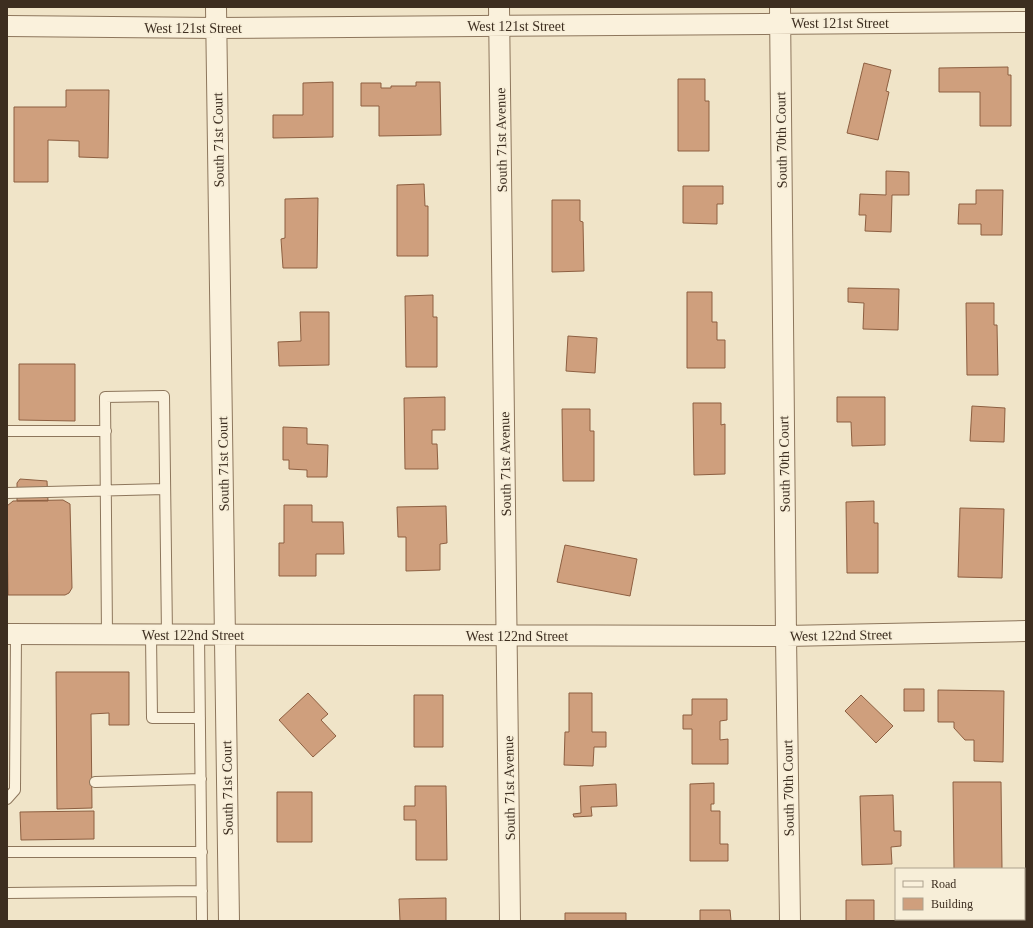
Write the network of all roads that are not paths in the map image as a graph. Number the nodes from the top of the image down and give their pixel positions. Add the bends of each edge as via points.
1 (216, 7) edge
2 (780, 15) edge
3 (499, 16) edge
4 (1026, 22) edge
5 (7, 26) edge
6 (216, 28) junction
7 (106, 430) junction
8 (7, 431) edge
9 (165, 489) junction
10 (106, 491) junction
11 (7, 493) edge
12 (1026, 631) edge
13 (11, 634) edge
14 (107, 634) junction
15 (199, 634) junction
16 (159, 635) junction
17 (226, 635) junction
18 (507, 636) junction
19 (786, 636) junction
20 (200, 718) junction
21 (201, 779) junction
22 (95, 782) dead end
23 (7, 799) edge
24 (7, 852) edge
25 (202, 852) junction
26 (202, 891) junction
27 (7, 893) edge
28 (202, 921) edge
29 (229, 921) edge
30 (510, 921) edge
31 (790, 921) edge

1 - 6 street, South 71st Court
2 - 3 street, West 121st Street
2 - 4 street, West 121st Street
2 - 19 street, South 70th Court
3 - 6 street, West 121st Street
3 - 18 street, South 71st Avenue
5 - 6 street, West 121st Street
6 - 17 street, South 71st Court
7 - 8 lane
7 - 9 lane via 105,397 164,396
7 - 10 lane
9 - 10 lane
9 - 16 lane
10 - 11 lane
10 - 14 lane
12 - 19 street, West 122nd Street
13 - 14 street, West 122nd Street
13 - 23 lane via 15,790
14 - 16 street, West 122nd Street
15 - 16 street, West 122nd Street
15 - 17 street, West 122nd Street
15 - 20 lane, South 71st Court
16 - 20 lane via 152,718
17 - 18 street, West 122nd Street
17 - 29 street, South 71st Court
18 - 19 street, West 122nd Street
18 - 30 street, South 71st Avenue
19 - 31 street, South 70th Court
20 - 21 lane, South 71st Court
21 - 22 lane
21 - 25 lane, South 71st Court
24 - 25 lane
25 - 26 lane, South 71st Court
26 - 27 lane
26 - 28 lane, South 71st Court

